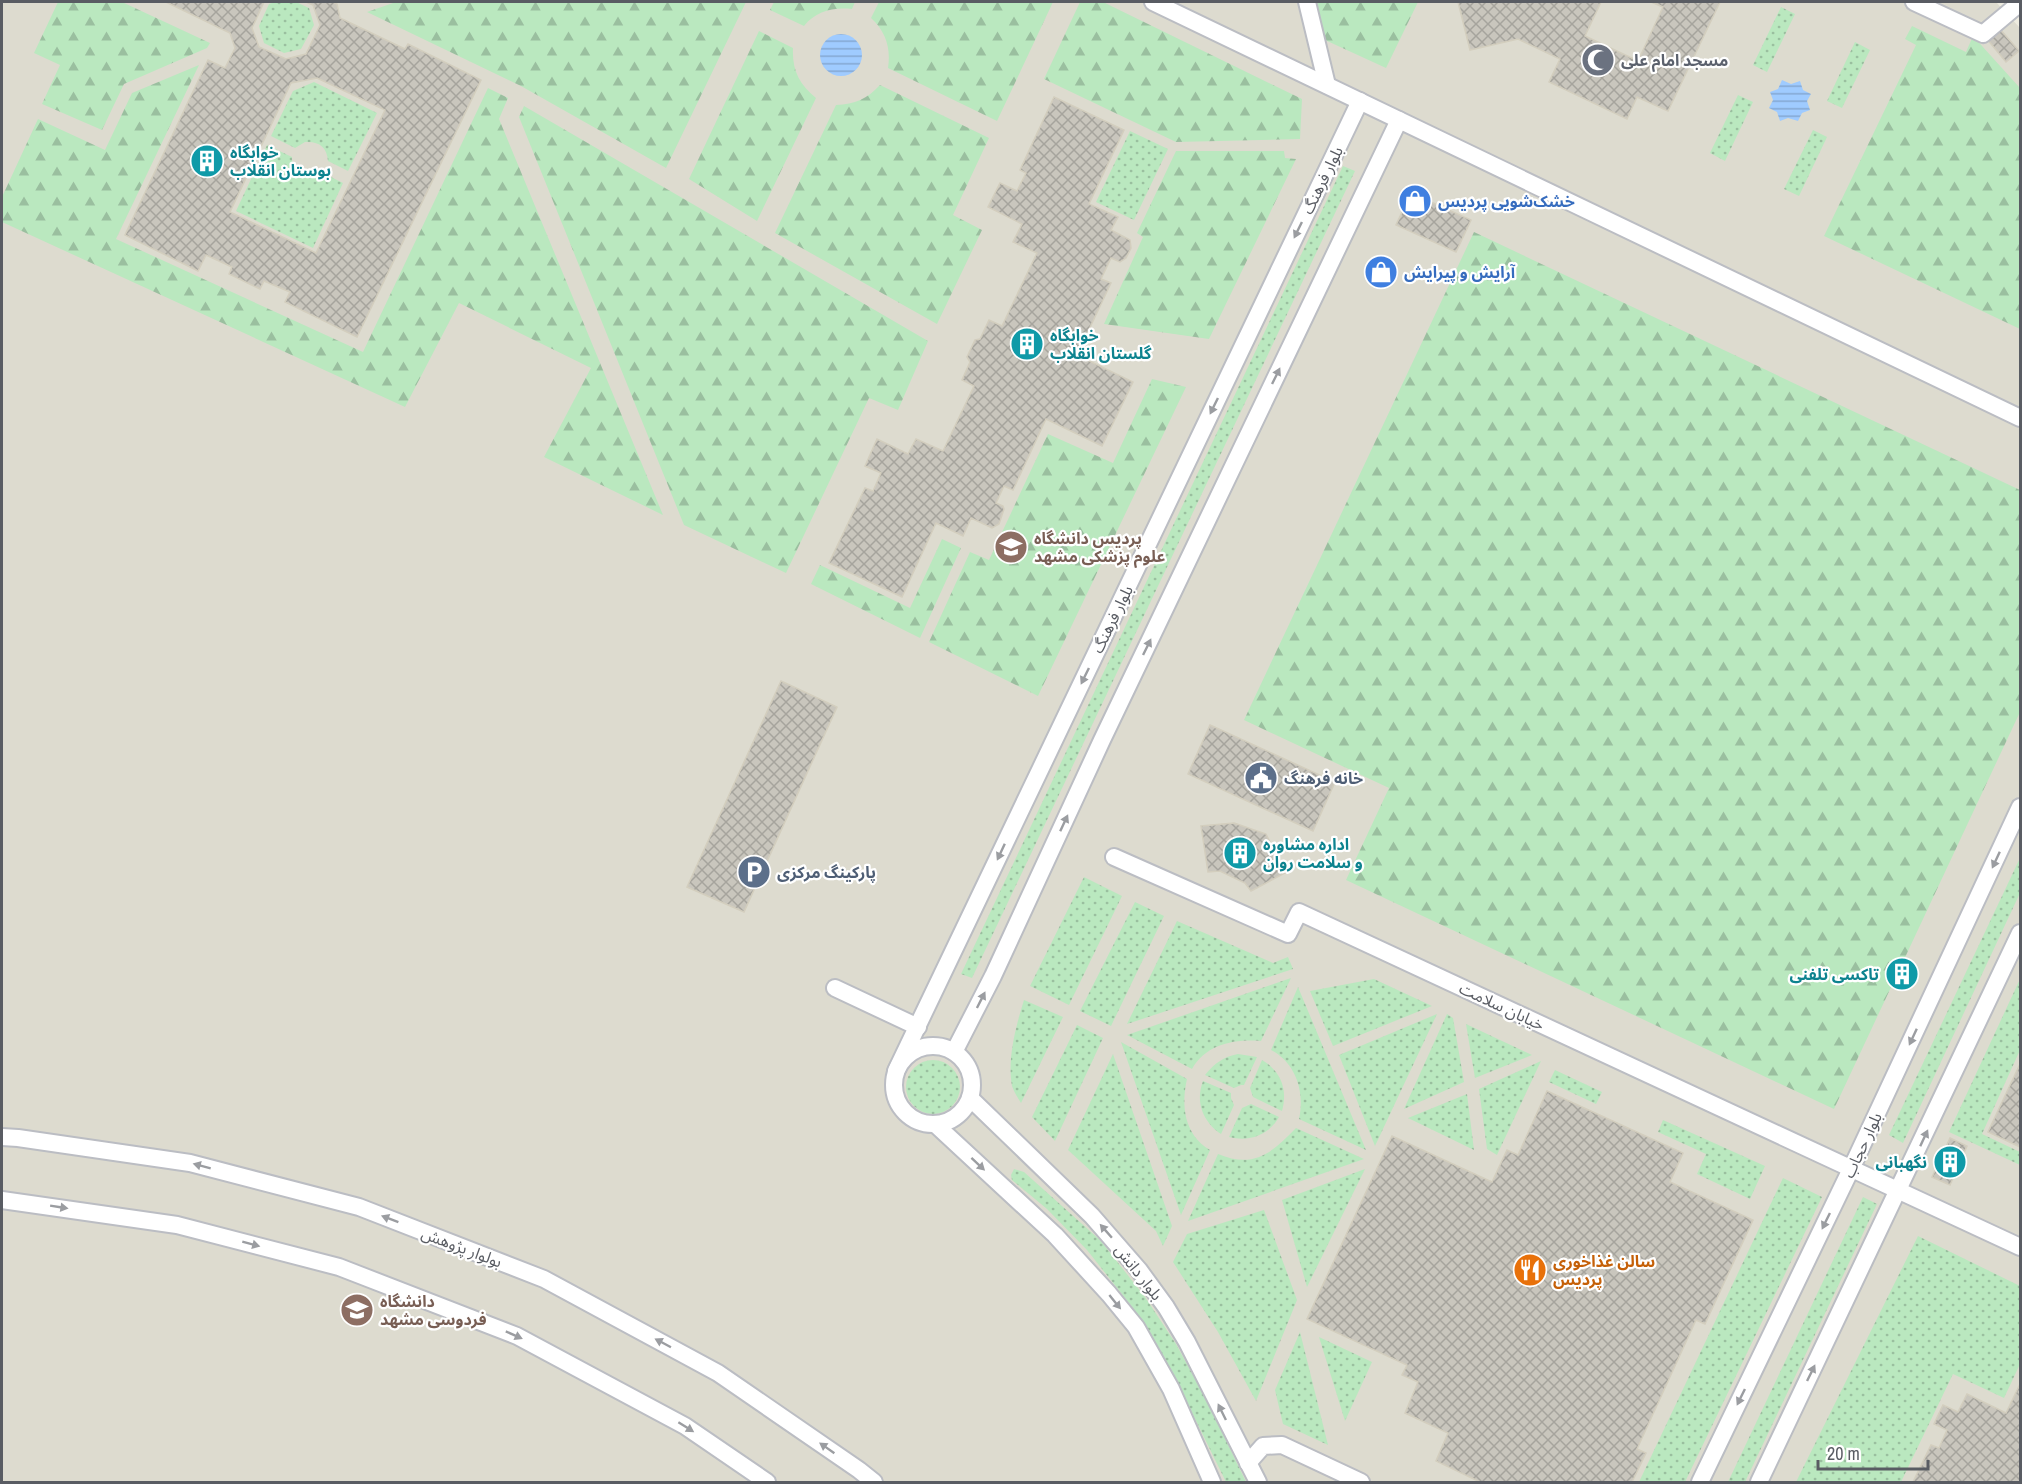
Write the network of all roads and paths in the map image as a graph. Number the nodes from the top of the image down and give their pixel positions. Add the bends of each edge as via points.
1 (1153, 2) edge
2 (1307, 2) edge
3 (1914, 2) edge
4 (2020, 3) edge
5 (1327, 85) junction
6 (1360, 101) junction
7 (1399, 120) junction
8 (2020, 418) edge
9 (2020, 807) edge
10 (1114, 857) dead end
11 (2020, 933) edge
12 (835, 988) dead end
13 (918, 1027) junction
14 (954, 1052) junction
15 (896, 1071) junction
16 (970, 1098) junction
17 (935, 1124) junction
18 (2, 1137) edge
19 (1851, 1168) junction
20 (1899, 1191) junction
21 (2, 1200) edge
22 (2020, 1247) edge
23 (1235, 1437) junction
24 (1263, 1446) junction
25 (1248, 1463) junction
26 (766, 1482) edge
27 (874, 1482) edge
28 (1212, 1482) edge
29 (1258, 1482) edge
30 (1361, 1482) edge
31 (1700, 1482) edge
32 (1759, 1482) edge

1 - 5 lane
2 - 5 lane
3 - 4 lane via 1983,34
5 - 6 lane
6 - 7 lane
6 -> 13 lane, بلوار فرهنگ
7 - 8 lane
14 -> 7 lane
9 -> 19 lane, بلوار حجاب
10 - 19 lane, خیابان سلامت via 1288,934 1299,912
20 -> 11 lane
12 - 13 lane
13 - 15 lane, بلوار فرهنگ
14 - 15 lane via 932,1045 917,1049 904,1058
14 - 16 lane via 969,1068 973,1083
15 - 17 lane via 897,1101 906,1114
16 - 17 lane via 950,1121
23 -> 16 lane, بلوار دانش via 1187,1342 1139,1270 1092,1216
17 -> 28 lane via 1055,1235 1136,1327 1171,1389
27 -> 18 lane, بولوار پژوهش via 717,1373 543,1279 359,1207 190,1163
19 - 20 lane, خیابان سلامت
19 -> 31 lane, بلوار حجاب
20 - 22 lane, خیابان سلامت
32 -> 20 lane
21 -> 26 lane via 177,1225 339,1267 517,1336 685,1426
23 - 24 lane
23 - 25 lane, بلوار دانش
24 - 25 lane
24 - 30 lane via 1282,1445
25 - 29 lane, بلوار دانش

